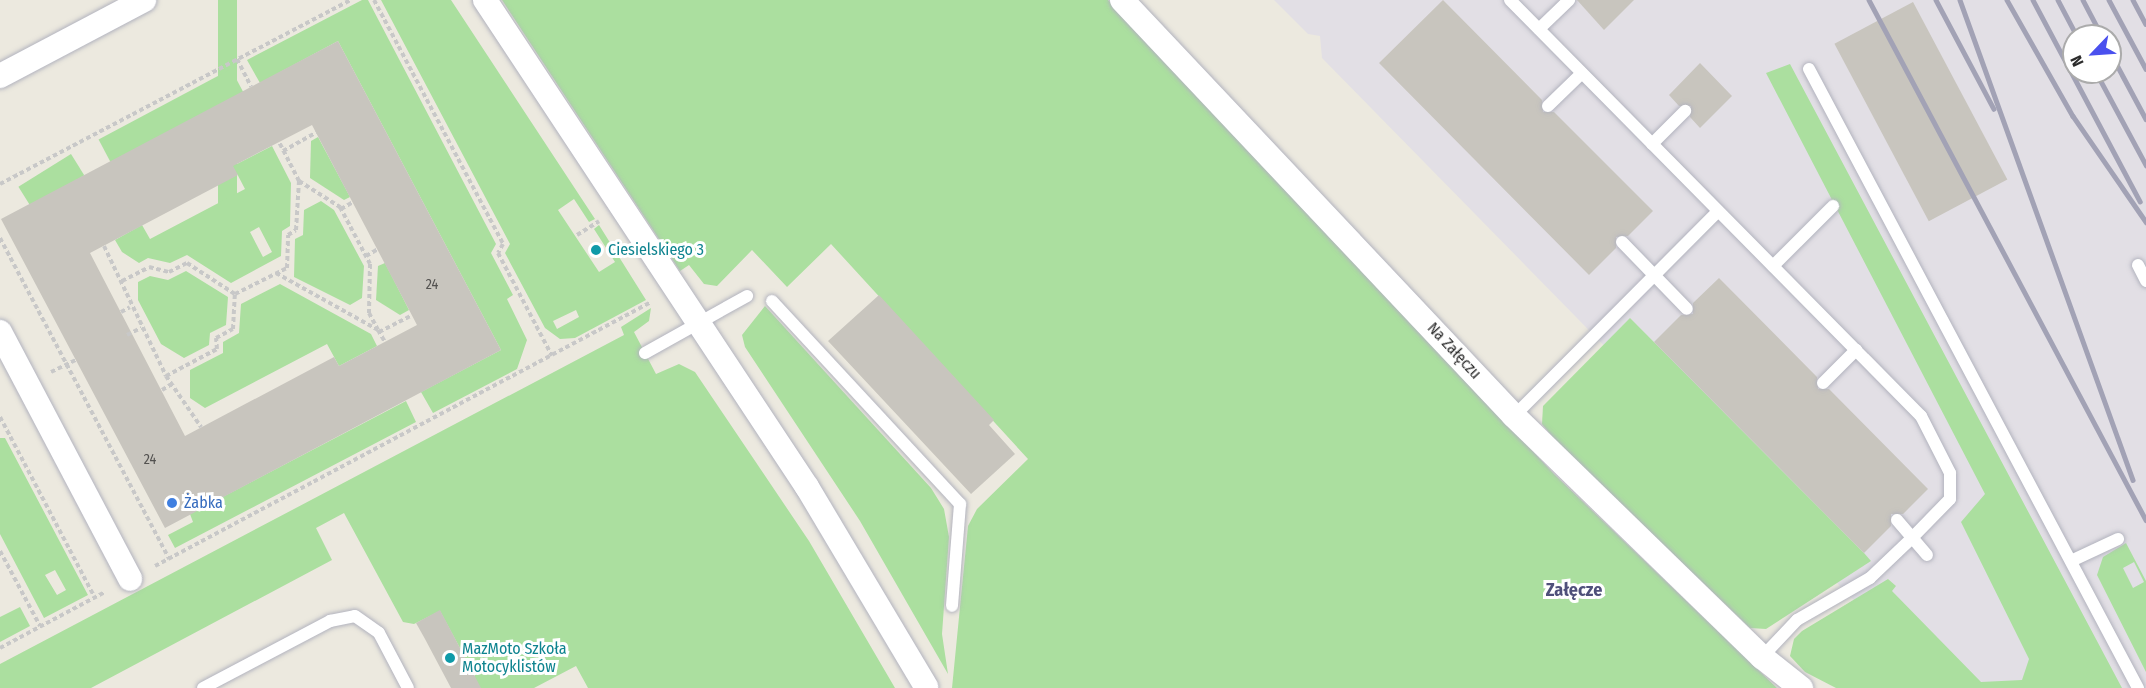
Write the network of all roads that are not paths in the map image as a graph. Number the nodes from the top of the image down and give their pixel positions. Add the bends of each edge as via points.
1 (144, 0) edge
2 (485, 0) edge
3 (1122, 0) edge
4 (1510, 0) edge
5 (1569, 0) edge
6 (1539, 29) junction
7 (1809, 69) dead end
8 (1582, 73) junction
9 (0, 76) edge
10 (1548, 106) dead end
11 (1684, 111) dead end
12 (1652, 144) junction
13 (1833, 206) dead end
14 (1718, 211) junction
15 (1622, 242) dead end
16 (2138, 265) dead end
17 (1773, 266) junction
18 (1654, 275) junction
19 (2146, 281) edge
20 (747, 296) dead end
21 (772, 301) dead end
22 (1687, 309) dead end
23 (696, 324) junction
24 (0, 332) edge
25 (1856, 350) junction
26 (645, 353) dead end
27 (1823, 383) dead end
28 (1514, 416) junction
29 (1897, 520) dead end
30 (1912, 538) junction
31 (2118, 539) dead end
32 (1927, 555) dead end
33 (2071, 561) junction
34 (130, 579) road end
35 (952, 606) dead end
36 (1762, 657) junction
37 (926, 687) edge
38 (202, 688) edge
39 (408, 688) edge
40 (1801, 688) edge
41 (2138, 688) edge

1 - 9 street
2 - 23 street
3 - 28 street, Na Załęczu
4 - 6 lane
5 - 6 lane
6 - 8 lane
7 - 33 lane
8 - 10 lane
8 - 12 lane
11 - 12 lane
12 - 14 lane
13 - 17 lane
14 - 17 lane
14 - 18 lane
15 - 18 lane
16 - 19 lane
17 - 25 lane
18 - 22 lane
18 - 28 lane
20 - 23 lane
21 - 35 lane via 960,504
23 - 26 lane
23 - 37 street via 807,487
24 - 34 street
25 - 27 lane
25 - 30 lane via 1921,416 1950,473 1950,499
28 - 36 street, Na Załęczu
29 - 30 lane
30 - 32 lane
30 - 36 lane via 1859,586 1806,613
31 - 33 lane
33 - 41 lane
36 - 40 street, Na Załęczu
38 - 39 lane via 330,621 355,616 379,633

